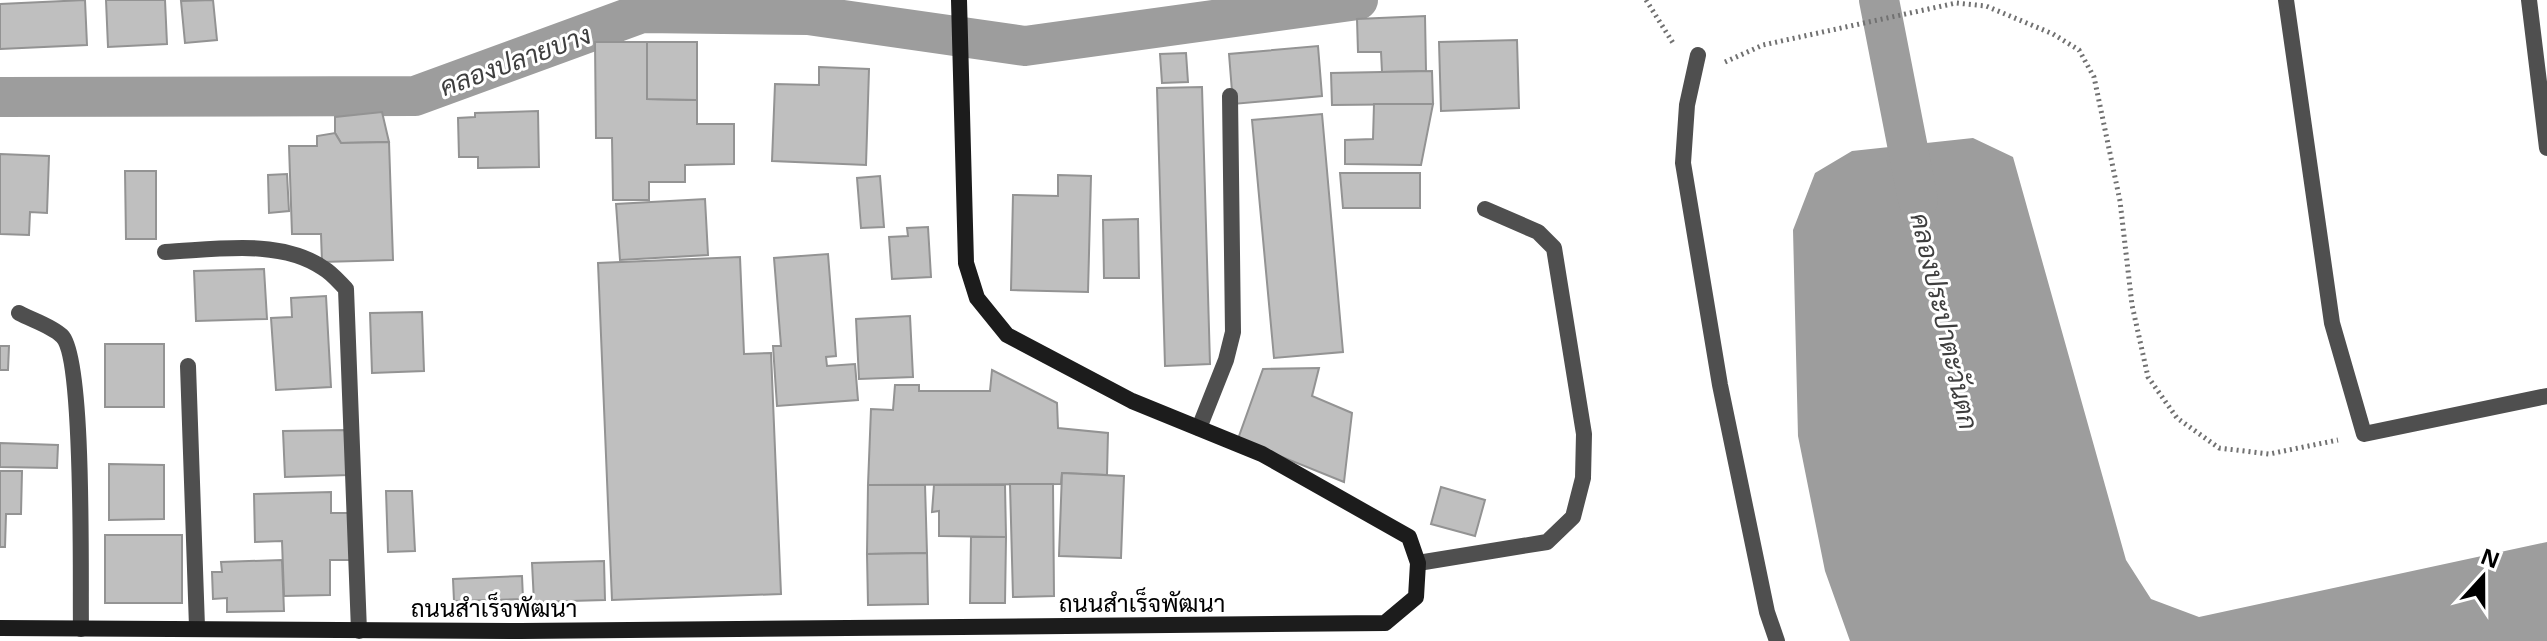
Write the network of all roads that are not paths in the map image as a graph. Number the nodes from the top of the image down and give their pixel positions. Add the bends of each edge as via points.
1 (959, 0) edge
2 (2286, 0) edge
3 (2529, 0) edge
4 (1698, 55) dead end
5 (1230, 96) dead end
6 (2547, 148) edge
7 (1485, 209) dead end
8 (165, 252) dead end
9 (19, 313) dead end
10 (188, 366) dead end
11 (2547, 396) edge
12 (1199, 428) junction
13 (1418, 563) junction
14 (197, 627) junction
15 (0, 628) edge
16 (81, 629) junction
17 (359, 631) junction
18 (1777, 641) edge

1 - 12 street via 966,263 977,298 1007,335 1132,401
2 - 11 street via 2332,323 2364,434
3 - 6 street
4 - 18 street via 1687,105 1683,163 1720,385
5 - 12 street via 1233,332
7 - 13 street via 1538,232 1554,248 1584,434 1583,478 1573,517 1547,542
8 - 17 street via 242,249 289,254 322,267 346,289
9 - 16 street via 63,336 71,351 78,433
10 - 14 street
12 - 13 street via 1262,454 1409,537
13 - 17 street, ถนนสำเร็จพัฒนา via 1416,597 1385,623
14 - 16 street, ถนนสำเร็จพัฒนา
14 - 17 street, ถนนสำเร็จพัฒนา
15 - 16 street, ถนนสำเร็จพัฒนา

